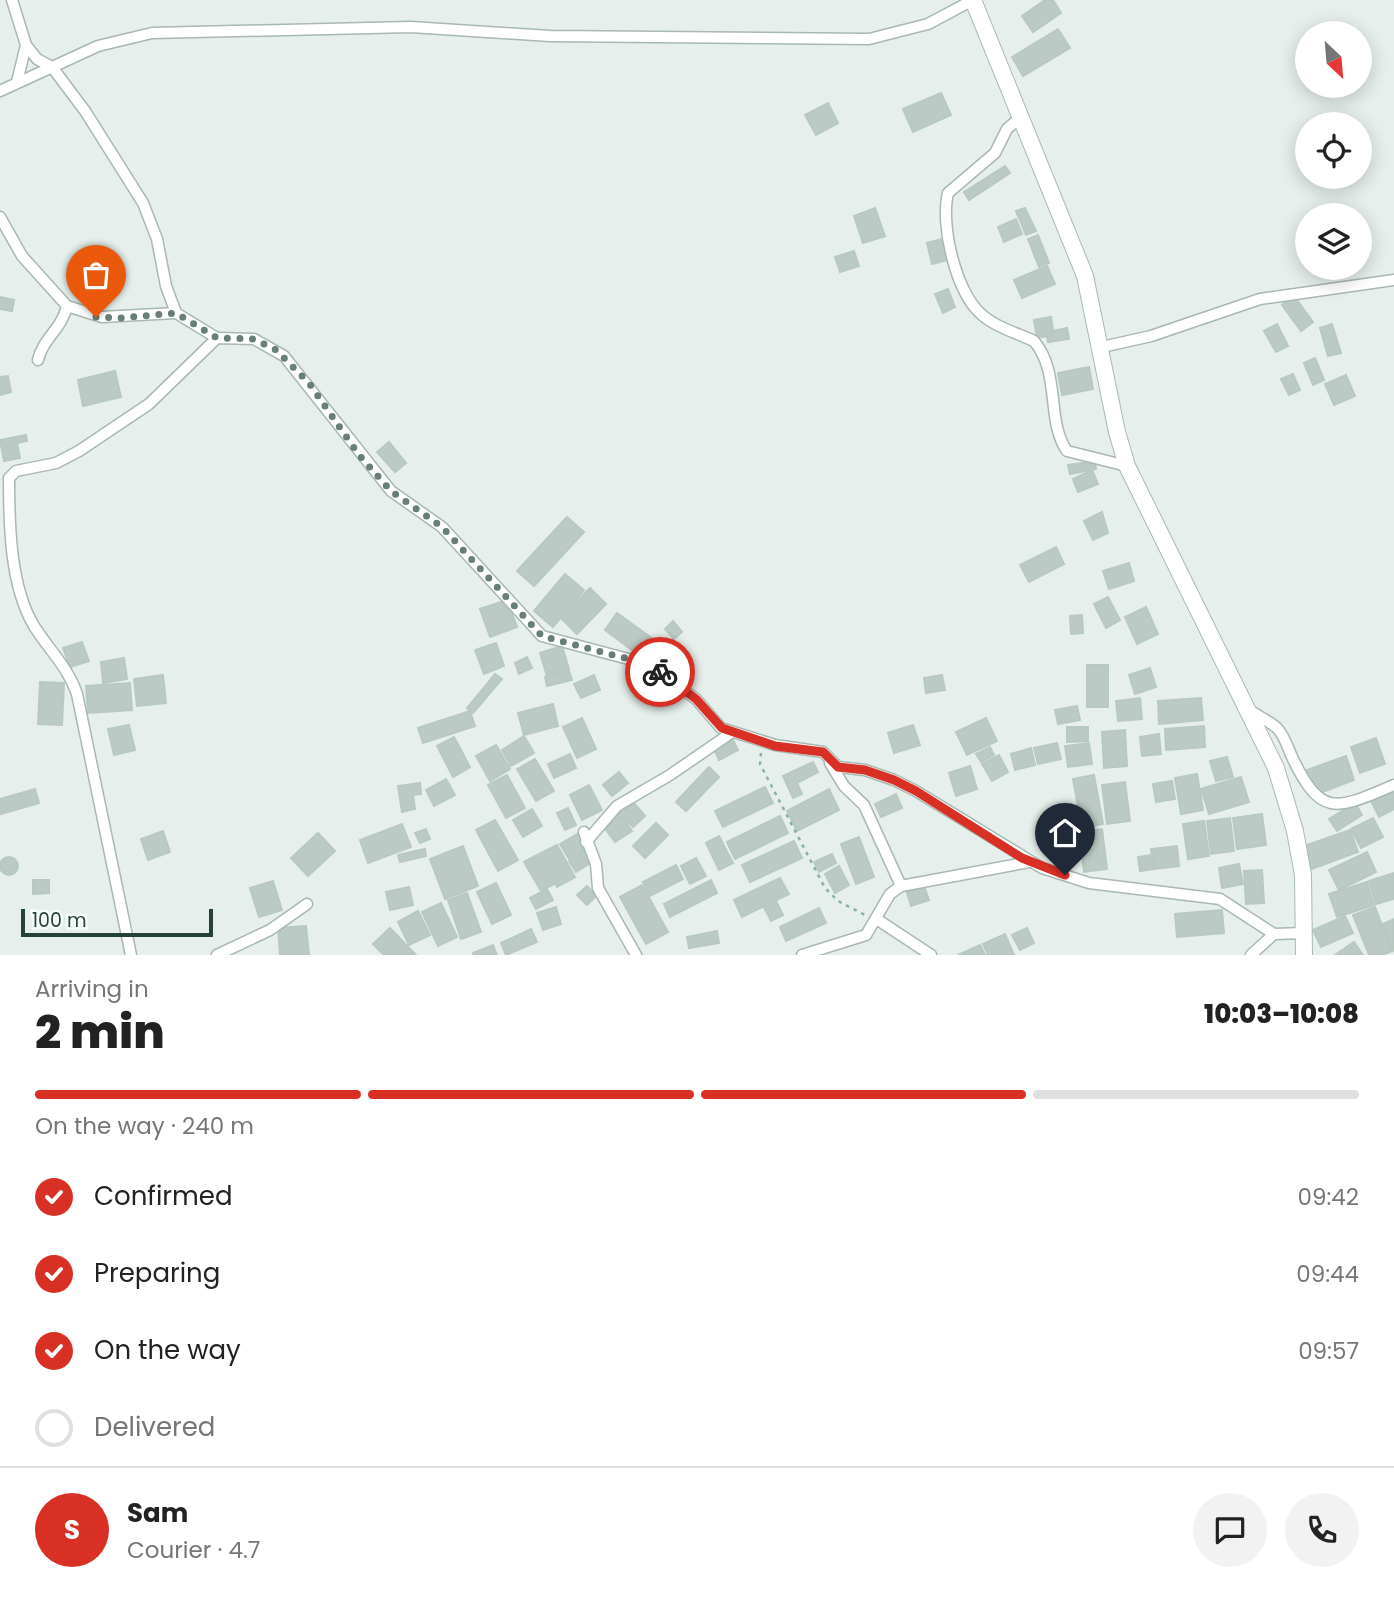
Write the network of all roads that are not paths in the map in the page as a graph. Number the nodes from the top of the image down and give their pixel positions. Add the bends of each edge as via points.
1 (12, 0) edge
2 (973, 0) edge
3 (26, 45) junction
4 (52, 67) junction
5 (17, 82) junction
6 (0, 91) edge
7 (1022, 116) junction
8 (0, 217) edge
9 (1394, 280) edge
10 (67, 306) junction
11 (176, 313) junction
12 (217, 338) junction
13 (1102, 348) junction
14 (38, 360) dead end
15 (1128, 466) junction
16 (1249, 710) junction
17 (728, 735) junction
18 (823, 752) junction
19 (1394, 785) edge
20 (1029, 862) junction
21 (901, 886) junction
22 (307, 904) dead end
23 (878, 920) junction
24 (1304, 933) junction
25 (1273, 934) junction
26 (131, 955) edge
27 (217, 955) edge
28 (636, 955) edge
29 (802, 955) edge
30 (931, 955) edge
31 (1251, 955) edge
32 (1304, 955) edge

1 - 3 street
2 - 4 street via 928,24 869,39 550,36 411,27 165,33 125,37
2 - 7 street
3 - 4 street via 37,60
3 - 5 street
4 - 5 street
4 - 11 street via 143,203
5 - 6 street
7 - 13 street via 1085,276
7 - 15 street via 1007,129 995,153 947,193 951,252 976,309 1039,347 1067,451
8 - 10 street via 22,256
9 - 13 street via 1260,299
10 - 11 street via 102,317
10 - 14 street via 62,323 41,346
11 - 12 street
12 - 17 street via 254,339 284,356 391,491 442,527 542,636 636,661 659,672 681,686
12 - 26 street via 149,404 79,451 55,463 16,471 9,478 20,590 25,609 70,674 77,694
13 - 15 street
15 - 16 street
16 - 19 street via 1277,728 1315,798 1330,804 1348,802
16 - 24 street via 1276,768 1295,831 1303,875
17 - 18 street
17 - 28 street via 617,806 585,837 596,864 598,888
18 - 20 street via 838,767 865,770 916,791
18 - 21 street via 844,786 864,806
20 - 21 street
20 - 25 street via 1088,883 1220,899
21 - 23 street via 890,894
22 - 27 street via 270,930
23 - 29 street via 856,940
23 - 30 street
24 - 25 street
24 - 32 street
25 - 31 street

